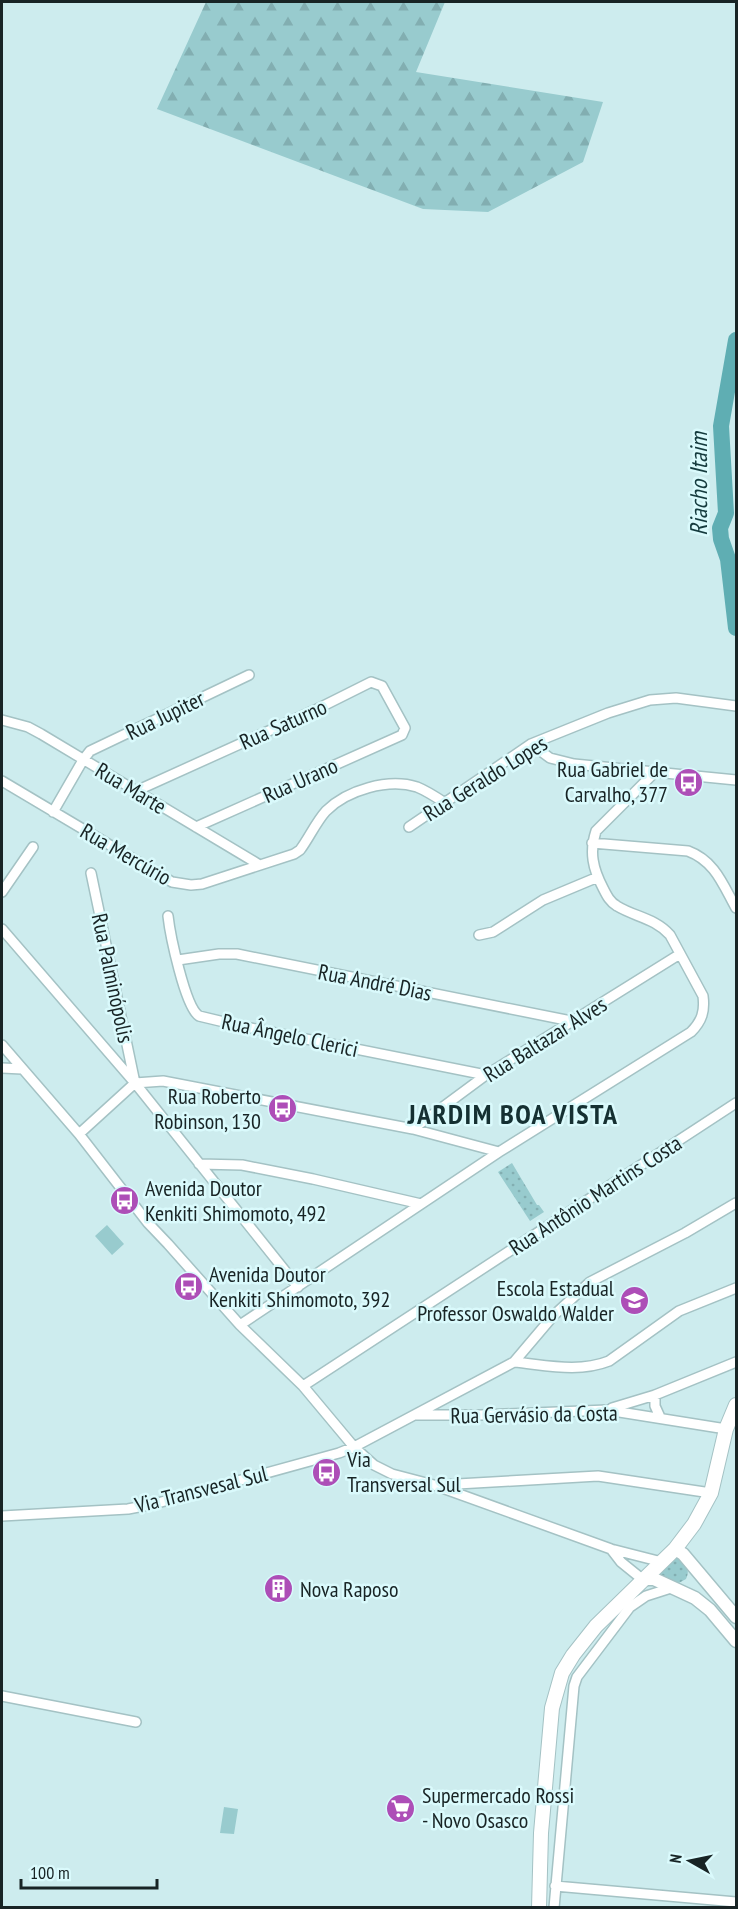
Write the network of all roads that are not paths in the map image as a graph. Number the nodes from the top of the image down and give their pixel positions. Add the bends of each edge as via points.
1 (249, 675) dead end
2 (736, 706) edge
3 (2, 720) edge
4 (403, 733) joint
5 (531, 744) junction
6 (83, 760) junction
7 (656, 772) junction
8 (736, 780) edge
9 (2, 781) edge
10 (136, 791) junction
11 (445, 803) junction
12 (54, 812) junction
13 (196, 827) junction
14 (408, 827) dead end
15 (592, 843) junction
16 (33, 847) dead end
17 (258, 864) junction
18 (91, 873) dead end
19 (598, 877) junction
20 (2, 892) edge
21 (736, 908) edge
22 (168, 916) dead end
23 (2, 929) edge
24 (479, 934) dead end
25 (680, 954) junction
26 (178, 960) junction
27 (571, 1021) junction
28 (2, 1045) edge
29 (2, 1068) edge
30 (21, 1069) junction
31 (486, 1075) junction
32 (135, 1083) junction
33 (736, 1103) edge
34 (413, 1129) junction
35 (80, 1134) junction
36 (500, 1152) junction
37 (199, 1164) junction
38 (736, 1203) edge
39 (421, 1204) junction
40 (298, 1287) junction
41 (736, 1288) edge
42 (240, 1325) junction
43 (514, 1362) junction
44 (736, 1362) edge
45 (303, 1386) junction
46 (655, 1395) junction
47 (736, 1405) edge
48 (607, 1410) junction
49 (413, 1415) junction
50 (660, 1417) junction
51 (726, 1429) junction
52 (354, 1447) junction
53 (434, 1485) junction
54 (711, 1492) junction
55 (4, 1515) edge
56 (611, 1549) junction
57 (675, 1549) junction
58 (662, 1563) junction
59 (695, 1568) junction
60 (642, 1579) junction
61 (676, 1589) junction
62 (736, 1617) edge
63 (736, 1641) edge
64 (2, 1696) edge
65 (136, 1722) dead end
66 (555, 1886) junction
67 (736, 1902) edge
68 (539, 1908) edge
69 (554, 1908) edge

1 - 6 street, Rua Jupiter via 90,751
2 - 5 street, Rua Geraldo Lopes via 676,698 650,700
3 - 6 street, Rua Marte via 27,727
4 - 10 street, Rua Saturno via 405,728 382,686 371,682
4 - 13 street, Rua Urano
5 - 7 street via 558,761
5 - 11 street, Rua Geraldo Lopes
6 - 10 street, Rua Marte
6 - 12 street
7 - 8 street
7 - 15 street via 601,824
9 - 12 street, Rua Mercúrio
10 - 13 street, Rua Marte
11 - 14 street, Rua Geraldo Lopes
11 - 17 street, Rua Mercúrio via 426,791 404,785 362,790 324,813 300,850
12 - 17 street, Rua Mercúrio via 172,882 202,884
13 - 17 street, Rua Marte
15 - 19 street
15 - 21 street via 698,855 714,867
16 - 20 street
18 - 32 street, Rua Palminópolis
19 - 24 street via 543,900 493,932
19 - 25 street via 613,903 663,927
22 - 26 street, Rua Ângelo Clerici
23 - 32 street
25 - 27 street, Rua Baltazar Alves
25 - 36 street via 703,996 704,1006 696,1027
26 - 27 street, Rua André Dias via 237,954
26 - 31 street, Rua Ângelo Clerici via 189,1004 199,1016
27 - 31 street, Rua Baltazar Alves
28 - 30 street
29 - 30 street
30 - 35 street
31 - 34 street, Rua Baltazar Alves
32 - 34 street via 163,1081
32 - 35 street
32 - 37 street
33 - 45 street, Rua Antônio Martins Costa
34 - 36 street
35 - 42 street via 148,1223
36 - 39 street
37 - 39 street via 242,1165
37 - 40 street
38 - 43 street via 590,1282 553,1316
39 - 40 street
40 - 42 street
41 - 43 street via 679,1311 609,1361 575,1368
42 - 45 street
43 - 49 street, Via Transvesal Sul
44 - 46 street
45 - 52 street
46 - 48 street
46 - 50 street
47 - 51 main road
48 - 49 street, Rua Gervásio da Costa
48 - 50 street, Rua Gervásio da Costa
49 - 52 street, Via Transvesal Sul
50 - 51 street, Rua Gervásio da Costa
51 - 54 main road
52 - 53 street via 382,1470
52 - 55 street, Via Transvesal Sul via 154,1504 128,1509
53 - 54 street via 605,1477
53 - 56 street
54 - 57 main road
56 - 58 street
56 - 60 street
57 - 58 main road
57 - 59 street
58 - 60 main road
59 - 61 street via 691,1582
59 - 62 street
60 - 61 street
60 - 68 main road via 573,1655 556,1689 542,1822
61 - 63 street via 703,1603
61 - 66 street via 646,1596 630,1607 577,1677
64 - 65 street
66 - 67 street
66 - 69 street

